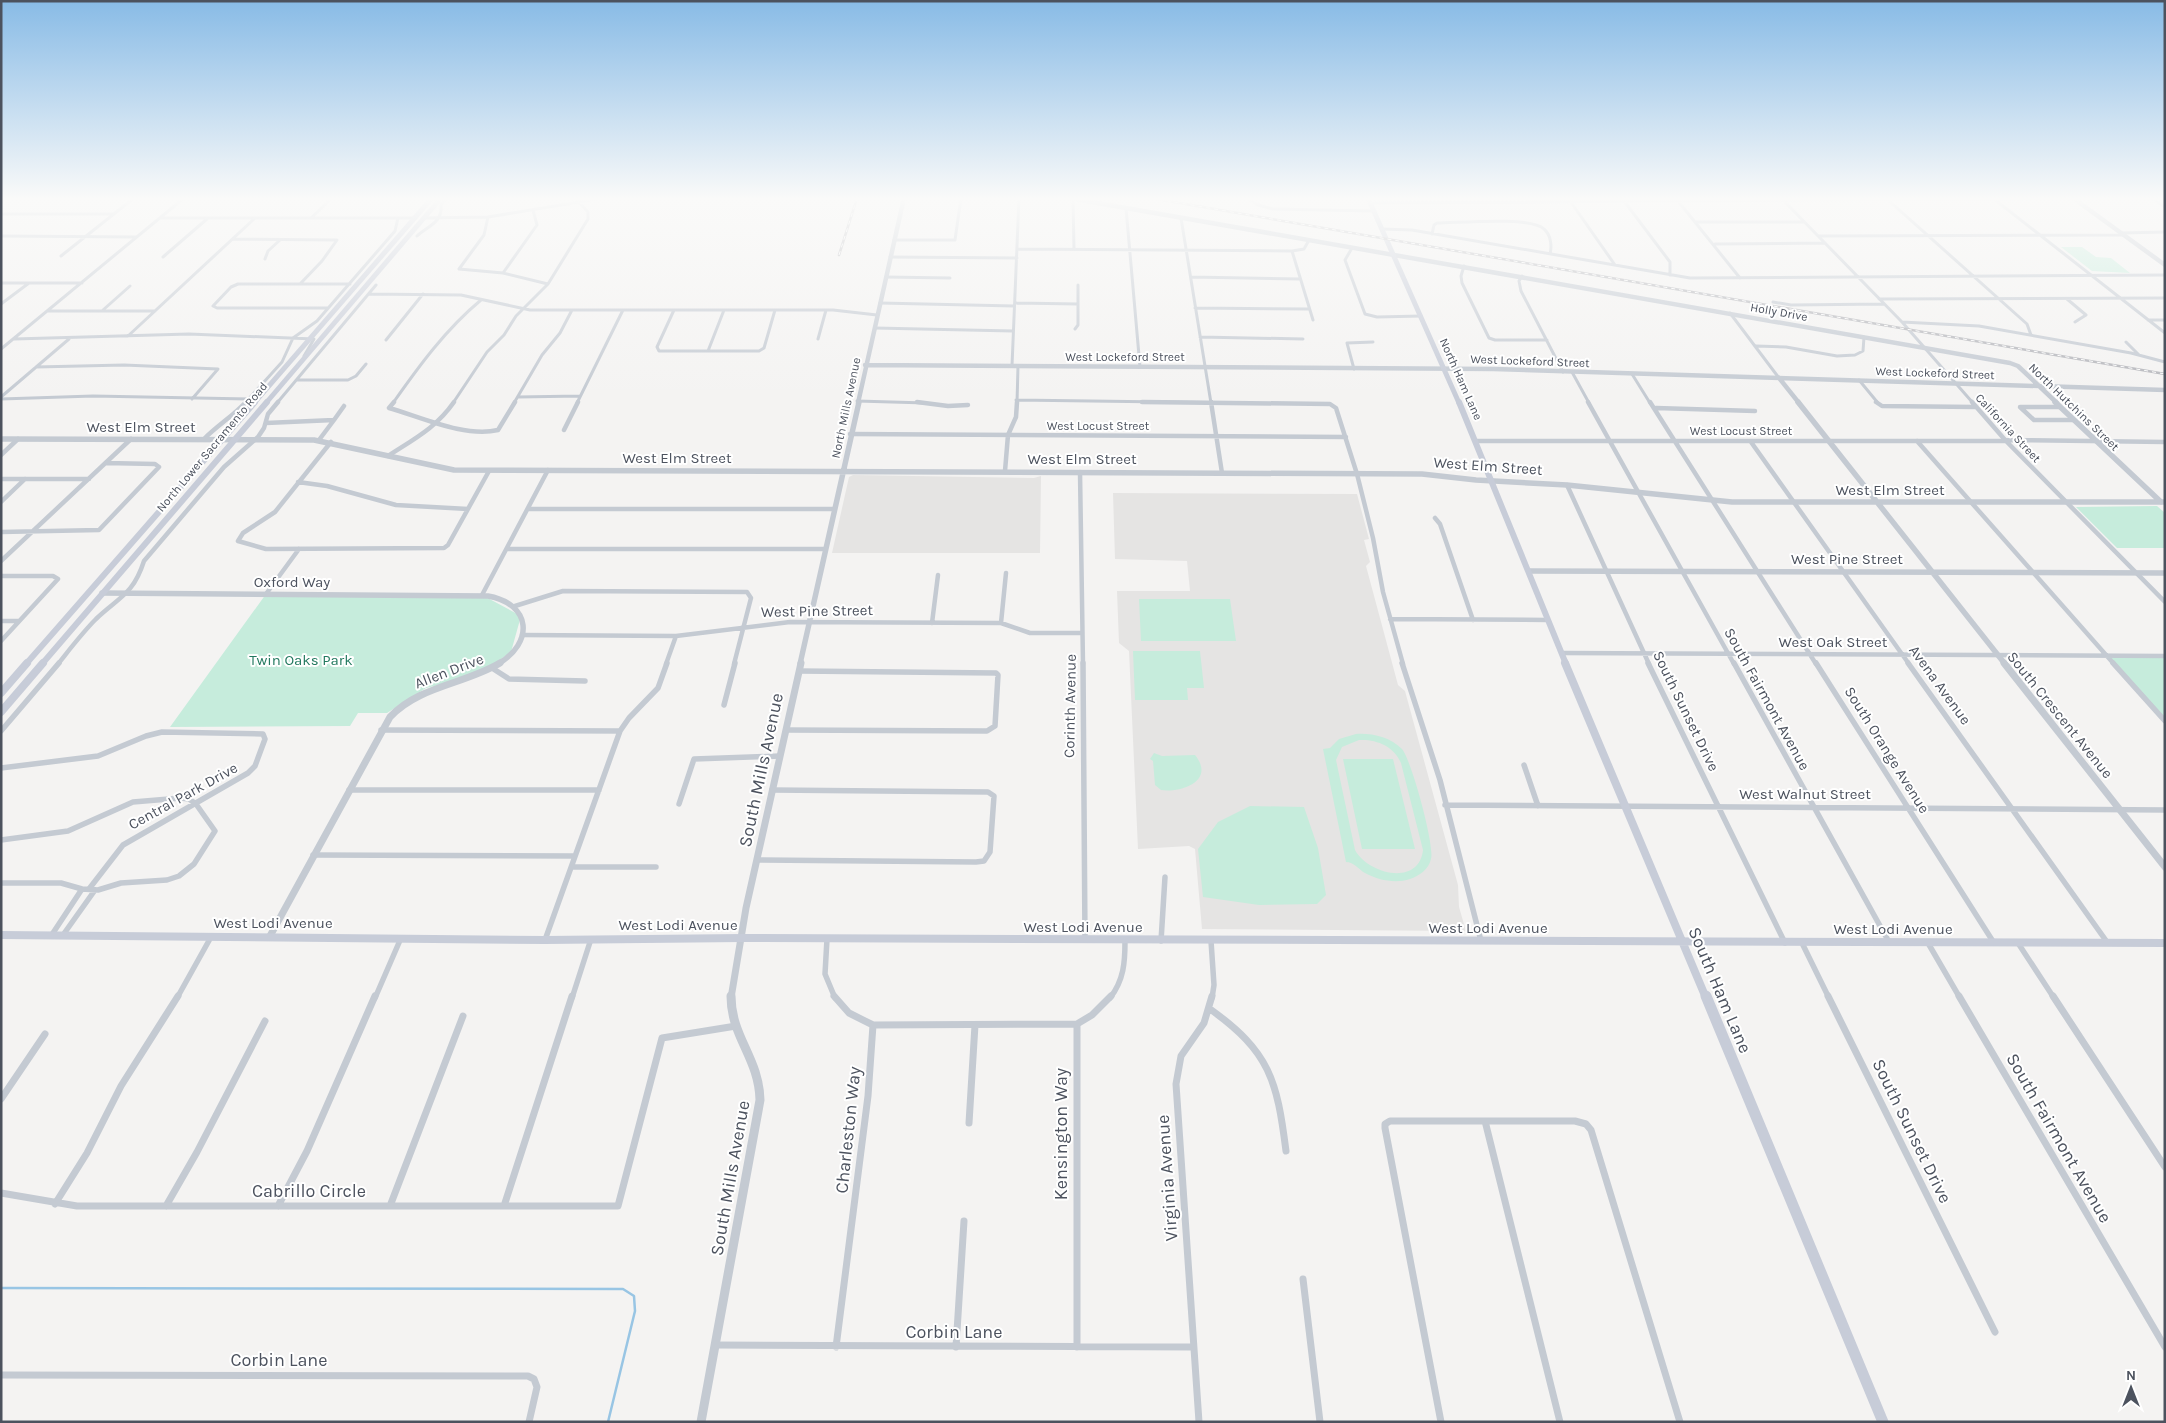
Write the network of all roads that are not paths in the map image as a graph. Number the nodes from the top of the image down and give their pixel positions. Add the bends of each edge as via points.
1 (104, 264) edge
2 (205, 264) edge
3 (319, 264) edge
4 (367, 264) edge
5 (375, 264) edge
6 (384, 264) edge
7 (462, 264) edge
8 (509, 264) edge
9 (560, 264) edge
10 (889, 264) edge
11 (1017, 264) edge
12 (1130, 264) edge
13 (1189, 264) edge
14 (1296, 264) edge
15 (1347, 264) edge
16 (1398, 264) edge
17 (1455, 264) edge
18 (1611, 264) edge
19 (1670, 264) edge
20 (1730, 264) edge
21 (1845, 264) edge
22 (1959, 264) edge
23 (2077, 264) edge
24 (1615, 265) joint
25 (1464, 266) junction
26 (502, 274) junction
27 (1670, 274) junction
28 (2091, 275) junction
29 (2165, 275) edge
30 (1522, 276) junction
31 (1972, 276) junction
32 (886, 277) junction
33 (1191, 277) junction
34 (1858, 277) junction
35 (950, 278) dead end
36 (1740, 278) junction
37 (1300, 279) junction
38 (29, 282) junction
39 (1, 283) edge
40 (82, 283) junction
41 (300, 284) junction
42 (350, 284) junction
43 (548, 284) junction
44 (376, 285) dead end
45 (1078, 285) dead end
46 (130, 286) dead end
47 (369, 294) junction
48 (423, 294) junction
49 (1998, 298) junction
50 (2119, 298) junction
51 (2165, 298) edge
52 (1879, 299) junction
53 (2067, 299) junction
54 (481, 300) junction
55 (1773, 302) dead end
56 (880, 303) junction
57 (1, 304) edge
58 (1015, 304) junction
59 (1078, 304) junction
60 (1884, 304) junction
61 (328, 308) junction
62 (1195, 308) junction
63 (522, 309) junction
64 (1308, 309) junction
65 (49, 310) junction
66 (572, 310) junction
67 (623, 310) junction
68 (674, 310) junction
69 (724, 310) junction
70 (775, 310) junction
71 (826, 310) junction
72 (102, 311) junction
73 (155, 311) junction
74 (1730, 313) junction
75 (877, 315) junction
76 (1421, 316) junction
77 (1313, 320) dead end
78 (2148, 320) junction
79 (2165, 320) edge
80 (1902, 322) junction
81 (2075, 322) dead end
82 (874, 328) junction
83 (1075, 329) dead end
84 (1013, 331) junction
85 (2165, 333) edge
86 (2031, 335) junction
87 (1200, 336) junction
88 (1864, 336) junction
89 (128, 337) junction
90 (293, 338) junction
91 (312, 338) junction
92 (14, 339) junction
93 (68, 339) junction
94 (818, 339) dead end
95 (1303, 339) dead end
96 (386, 340) dead end
97 (1546, 340) junction
98 (1373, 342) dead end
99 (2126, 342) dead end
100 (1756, 346) junction
101 (1, 349) edge
102 (1924, 349) junction
103 (708, 352) junction
104 (2139, 355) junction
105 (303, 360) junction
106 (2165, 362) edge
107 (366, 364) dead end
108 (865, 365) junction
109 (1015, 366) junction
110 (36, 367) junction
111 (1140, 367) junction
112 (1205, 367) junction
113 (1354, 368) junction
114 (1445, 369) junction
115 (1563, 372) junction
116 (1572, 372) junction
117 (1632, 374) junction
118 (1779, 378) junction
119 (296, 380) junction
120 (1860, 380) junction
121 (1956, 384) junction
122 (2038, 386) junction
123 (2165, 390) edge
124 (580, 396) junction
125 (518, 397) junction
126 (1, 398) edge
127 (192, 399) junction
128 (249, 399) junction
129 (1016, 400) junction
130 (857, 401) junction
131 (1211, 403) junction
132 (968, 405) dead end
133 (344, 406) dead end
134 (1974, 407) junction
135 (2059, 407) junction
136 (1656, 408) junction
137 (1755, 412) dead end
138 (334, 420) junction
139 (2073, 420) junction
140 (438, 422) junction
141 (266, 423) junction
142 (564, 430) dead end
143 (850, 434) junction
144 (1008, 435) junction
145 (1217, 437) junction
146 (1346, 437) junction
147 (1, 439) edge
148 (130, 439) junction
149 (204, 439) junction
150 (224, 439) junction
151 (233, 439) junction
152 (18, 440) junction
153 (255, 440) junction
154 (319, 440) junction
155 (2094, 440) junction
156 (1476, 441) junction
157 (1612, 441) junction
158 (1674, 441) junction
159 (1829, 441) junction
160 (1917, 441) junction
161 (2006, 441) junction
162 (332, 442) junction
163 (1751, 442) junction
164 (2165, 442) edge
165 (1, 455) edge
166 (388, 456) junction
167 (106, 463) junction
168 (548, 470) junction
169 (843, 470) junction
170 (489, 471) junction
171 (1005, 471) junction
172 (1080, 472) junction
173 (1222, 473) junction
174 (1357, 474) junction
175 (1, 479) edge
176 (25, 479) junction
177 (89, 479) junction
178 (1492, 481) junction
179 (298, 482) junction
180 (1567, 485) junction
181 (1640, 492) junction
182 (1714, 500) junction
183 (1, 502) edge
184 (1877, 502) junction
185 (1970, 502) junction
186 (2066, 502) junction
187 (1795, 503) junction
188 (2163, 504) edge
189 (468, 509) junction
190 (528, 509) junction
191 (834, 509) junction
192 (1435, 518) dead end
193 (1, 532) edge
194 (32, 532) junction
195 (299, 549) junction
196 (508, 549) junction
197 (825, 549) junction
198 (121, 555) junction
199 (1, 561) edge
200 (1529, 571) junction
201 (1606, 571) junction
202 (1683, 571) junction
203 (1758, 571) junction
204 (1842, 572) junction
205 (1930, 572) junction
206 (2032, 572) junction
207 (1006, 573) dead end
208 (2136, 573) junction
209 (2165, 573) edge
210 (938, 575) dead end
211 (1, 576) edge
212 (102, 593) junction
213 (128, 593) junction
214 (266, 594) junction
215 (482, 595) junction
216 (2165, 602) edge
217 (515, 606) junction
218 (1390, 619) junction
219 (1473, 620) junction
220 (1548, 620) junction
221 (1, 621) edge
222 (19, 621) junction
223 (810, 622) junction
224 (932, 623) junction
225 (1001, 623) junction
226 (742, 627) junction
227 (1082, 633) junction
228 (522, 635) junction
229 (676, 636) junction
230 (1, 641) edge
231 (1562, 653) junction
232 (1644, 654) junction
233 (1727, 654) junction
234 (1811, 654) junction
235 (1903, 655) junction
236 (1996, 655) junction
237 (2106, 656) junction
238 (2165, 656) edge
239 (492, 668) junction
240 (799, 671) junction
241 (585, 681) dead end
242 (1, 693) edge
243 (724, 705) dead end
244 (1, 712) edge
245 (2165, 721) edge
246 (381, 730) junction
247 (786, 730) junction
248 (1, 731) edge
249 (620, 731) junction
250 (780, 756) junction
251 (1524, 765) dead end
252 (1, 768) edge
253 (348, 790) junction
254 (599, 790) junction
255 (772, 790) junction
256 (196, 804) junction
257 (679, 804) dead end
258 (1445, 805) junction
259 (1538, 806) junction
260 (1624, 806) junction
261 (1719, 807) junction
262 (1813, 807) junction
263 (1908, 807) junction
264 (2013, 808) junction
265 (2120, 810) junction
266 (2165, 810) edge
267 (2, 840) edge
268 (313, 855) junction
269 (575, 856) junction
270 (757, 860) junction
271 (572, 867) junction
272 (656, 867) dead end
273 (2165, 867) edge
274 (1165, 877) dead end
275 (1, 883) edge
276 (89, 889) junction
277 (1, 936) edge
278 (51, 936) junction
279 (62, 936) junction
280 (212, 936) junction
281 (270, 936) junction
282 (401, 937) junction
283 (742, 938) junction
284 (591, 939) junction
285 (827, 939) junction
286 (544, 940) junction
287 (1211, 940) junction
288 (1085, 941) junction
289 (1124, 941) junction
290 (1161, 941) junction
291 (1481, 941) junction
292 (1681, 941) junction
293 (1784, 942) junction
294 (1889, 942) junction
295 (1802, 943) junction
296 (1928, 943) junction
297 (1994, 943) junction
298 (2018, 943) junction
299 (2107, 943) junction
300 (2165, 943) edge
301 (1210, 1009) junction
302 (463, 1016) dead end
303 (265, 1020) dead end
304 (1077, 1024) junction
305 (873, 1025) junction
306 (976, 1025) junction
307 (736, 1026) junction
308 (45, 1034) dead end
309 (1, 1099) edge
310 (1485, 1121) junction
311 (970, 1123) dead end
312 (1286, 1151) dead end
313 (2165, 1167) edge
314 (1, 1193) edge
315 (55, 1204) junction
316 (166, 1206) junction
317 (278, 1206) junction
318 (390, 1206) junction
319 (504, 1206) junction
320 (964, 1221) dead end
321 (1303, 1279) dead end
322 (1995, 1332) dead end
323 (715, 1345) junction
324 (836, 1347) junction
325 (956, 1347) junction
326 (1077, 1347) junction
327 (1193, 1347) junction
328 (2165, 1347) edge
329 (1, 1374) edge
330 (529, 1422) edge
331 (701, 1422) edge
332 (1198, 1422) edge
333 (1320, 1422) edge
334 (1441, 1422) edge
335 (1560, 1422) edge
336 (1680, 1422) edge
337 (1883, 1422) edge

1 - 40 street
2 - 73 street
3 - 41 street
4 - 42 street
5 - 91 main road, North Lower Sacramento Road
6 - 105 main road, North Lower Sacramento Road
7 - 26 street via 459,269
8 - 26 street
9 - 43 street
10 - 32 street, North Mills Avenue
11 - 58 street
12 - 111 street
13 - 33 street
14 - 37 street
15 - 76 street via 1365,314 1377,317
16 - 76 main road, North Ham Lane
17 - 25 street, Holly Drive
18 - 24 street
19 - 27 street
20 - 36 street
21 - 34 street, California Street
22 - 31 street
23 - 28 street
24 - 27 street
25 - 30 street, Holly Drive
25 - 97 street via 1462,283 1492,339
26 - 43 street
27 - 36 street
28 - 29 street
28 - 31 street
28 - 50 street
30 - 74 street, Holly Drive
30 - 97 street via 1521,291
31 - 34 street
31 - 49 street
32 - 35 street
32 - 56 street, North Mills Avenue
33 - 37 street
33 - 62 street
34 - 36 street
34 - 52 street, California Street
37 - 64 street
38 - 39 street
38 - 40 street
38 - 57 street
40 - 65 street
41 - 42 street
41 - 61 street via 238,284 231,287 214,307
42 - 61 street
43 - 63 street
44 - 47 street
45 - 59 street
46 - 72 street
47 - 48 street
47 - 119 street
48 - 54 street via 461,295
48 - 96 street
49 - 52 street
49 - 53 street
49 - 86 street via 2027,324
50 - 51 street
50 - 53 street
50 - 78 street
52 - 60 street, California Street
53 - 81 street via 2086,315
54 - 63 street
54 - 140 street via 463,315 426,357 389,408
55 - 60 street via 1791,305
56 - 58 street
56 - 75 street, North Mills Avenue
58 - 59 street
58 - 84 street
59 - 83 street via 1078,325
60 - 80 street, California Street
61 - 90 street via 317,321
62 - 64 street
62 - 87 street
63 - 66 street
63 - 140 street
64 - 77 street
65 - 72 street
65 - 92 street
66 - 67 street
66 - 125 street
67 - 68 street
67 - 124 street
68 - 69 street
68 - 103 street via 657,348 663,351
69 - 70 street
69 - 103 street
70 - 71 street
70 - 103 street via 764,348
71 - 75 street
71 - 94 street
72 - 73 street
73 - 89 street
74 - 88 street, Holly Drive
74 - 100 street
75 - 82 street, North Mills Avenue
76 - 114 main road, North Ham Lane
78 - 79 street
78 - 85 street
80 - 86 street via 1959,324
80 - 102 street, California Street
82 - 84 street
82 - 108 street, North Mills Avenue
84 - 109 street
86 - 104 street
87 - 95 street
87 - 112 street
88 - 100 street via 1863,352 1854,356
88 - 102 street, Holly Drive
89 - 90 street via 189,334
89 - 93 street
90 - 91 street
90 - 128 street via 286,357
91 - 105 street
91 - 150 main road, North Lower Sacramento Road
92 - 93 street
92 - 101 street
93 - 110 street
97 - 115 street
98 - 113 street via 1347,343
99 - 104 street
100 - 118 street
102 - 121 street, California Street
102 - 122 street, North Hutchins Street via 2010,362
104 - 106 street
105 - 151 main road, North Lower Sacramento Road
107 - 119 street via 348,380
108 - 109 street, West Lockeford Street
108 - 130 street, North Mills Avenue
109 - 111 street, West Lockeford Street
109 - 129 street
110 - 126 street
110 - 127 street via 124,365 218,369
111 - 112 street, West Lockeford Street
112 - 113 street, West Lockeford Street
112 - 131 street
113 - 114 street, West Lockeford Street
114 - 115 street, West Lockeford Street
114 - 156 main road, North Ham Lane
115 - 116 street, West Lockeford Street
116 - 117 street, West Lockeford Street
116 - 157 street, South Fairmont Avenue
117 - 118 street, West Lockeford Street
117 - 136 street, South Orange Avenue
118 - 120 street, West Lockeford Street
118 - 159 street, South Crescent Avenue
119 - 141 street via 268,414
120 - 121 street, West Lockeford Street
120 - 134 street via 1882,406
121 - 122 street, West Lockeford Street
121 - 134 street, California Street
122 - 123 street, West Lockeford Street
122 - 135 street, North Hutchins Street
124 - 125 street
124 - 142 street
125 - 140 street via 501,427 489,433
126 - 127 street
127 - 128 street
128 - 149 street
129 - 131 street
129 - 144 street via 1015,422
130 - 132 street
130 - 143 street, North Mills Avenue
131 - 145 street
131 - 146 street via 1332,404
133 - 138 street
134 - 161 street, California Street
135 - 139 street, North Hutchins Street
135 - 139 street via 2020,407 2034,420
136 - 137 street
136 - 158 street, South Orange Avenue
138 - 141 street
138 - 154 street
139 - 155 street, North Hutchins Street
140 - 166 street
141 - 153 street
143 - 144 street, West Locust Street
143 - 169 street, North Mills Avenue
144 - 145 street, West Locust Street
144 - 171 street
145 - 146 street, West Locust Street
145 - 173 street
146 - 174 street
147 - 152 street, West Elm Street
148 - 149 street, West Elm Street
148 - 152 street, West Elm Street
148 - 167 street
149 - 150 street, West Elm Street
150 - 151 street, West Elm Street
150 - 198 main road, North Lower Sacramento Road
151 - 153 street, West Elm Street
151 - 212 main road, North Lower Sacramento Road
152 - 165 street
153 - 154 street, West Elm Street
153 - 213 street via 224,467 144,561 138,579
154 - 162 street, West Elm Street
155 - 161 street, West Locust Street
155 - 164 street, West Locust Street
155 - 188 street, North Hutchins Street
156 - 157 street, West Locust Street
156 - 178 main road, North Ham Lane
157 - 158 street, West Locust Street
157 - 181 street, South Fairmont Avenue
158 - 163 street, West Locust Street
158 - 182 street, South Orange Avenue
159 - 160 street, West Locust Street
159 - 163 street, West Locust Street
159 - 184 street, South Crescent Avenue
160 - 161 street, West Locust Street
160 - 185 street
161 - 186 street, California Street
162 - 166 street, West Elm Street
162 - 179 street
163 - 187 street, Avena Avenue
166 - 170 street, West Elm Street via 432,468
167 - 177 street
167 - 194 street via 160,467 99,530
168 - 169 street, West Elm Street
168 - 170 street, West Elm Street
168 - 190 street
169 - 171 street, West Elm Street
169 - 191 street, North Mills Avenue
170 - 189 street
171 - 172 street, West Elm Street
172 - 173 street, West Elm Street
172 - 227 street, Corinth Avenue
173 - 174 street, West Elm Street
174 - 178 street, West Elm Street via 1422,474
174 - 218 street
175 - 176 street
176 - 177 street
176 - 183 street
177 - 194 street
178 - 180 street, West Elm Street
178 - 200 main road, North Ham Lane
179 - 189 street via 328,485 397,505
179 - 195 street via 275,512 239,536 238,541 260,548
180 - 181 street, West Elm Street
180 - 201 street, South Sunset Drive
181 - 182 street, West Elm Street
181 - 202 street, South Fairmont Avenue
182 - 187 street, West Elm Street
182 - 203 street, South Orange Avenue
184 - 185 street, West Elm Street
184 - 187 street, West Elm Street
184 - 205 street, South Crescent Avenue
185 - 186 street, West Elm Street
185 - 206 street
186 - 188 street, West Elm Street
186 - 208 street, California Street
187 - 204 street, Avena Avenue
189 - 195 street via 448,545 442,548
190 - 191 street
190 - 196 street
191 - 197 street, North Mills Avenue
192 - 219 street via 1440,524
193 - 194 street
194 - 199 street
195 - 214 street
196 - 197 street
196 - 215 street
197 - 223 street, North Mills Avenue
198 - 212 main road via 98,590
198 - 242 main road, North Lower Sacramento Road
200 - 201 street, West Pine Street
200 - 220 main road, South Ham Lane
201 - 202 street, West Pine Street
201 - 232 street, South Sunset Drive
202 - 203 street, West Pine Street
202 - 233 street, South Fairmont Avenue
203 - 204 street, West Pine Street
203 - 234 street, South Orange Avenue
204 - 205 street, West Pine Street
204 - 235 street, Avena Avenue
205 - 206 street, West Pine Street
205 - 236 street, South Crescent Avenue
206 - 208 street, West Pine Street
206 - 237 street
207 - 225 street
208 - 209 street, West Pine Street
208 - 216 street, California Street
210 - 224 street
211 - 222 street via 53,576 58,579
212 - 213 street, Oxford Way
212 - 244 main road, North Lower Sacramento Road
213 - 214 street, Oxford Way
213 - 248 street via 95,620
214 - 215 street, Oxford Way
215 - 217 street
217 - 226 street via 563,591 749,593 751,598
217 - 228 street via 523,623
218 - 219 street
218 - 258 street
219 - 220 street
220 - 231 main road, South Ham Lane
221 - 222 street
222 - 230 street
223 - 224 street, West Pine Street
223 - 226 street, West Pine Street
223 - 240 street, South Mills Avenue
224 - 225 street, West Pine Street
225 - 227 street, West Pine Street via 1030,633
226 - 229 street, West Pine Street
226 - 243 street
227 - 288 street, Corinth Avenue
228 - 229 street, West Pine Street
228 - 239 street, Allen Drive via 514,649
229 - 249 street via 658,688 631,713
231 - 232 street, West Oak Street
231 - 260 main road, South Ham Lane
232 - 233 street, West Oak Street
232 - 261 street, South Sunset Drive
233 - 234 street, West Oak Street
233 - 262 street, South Fairmont Avenue
234 - 235 street, West Oak Street
234 - 263 street, South Orange Avenue
235 - 236 street, West Oak Street
235 - 264 street, Avena Avenue
236 - 237 street, West Oak Street
236 - 265 street, South Crescent Avenue
237 - 238 street, West Oak Street
237 - 245 street
239 - 241 street via 509,679
239 - 246 street, Allen Drive via 418,696 391,715
240 - 247 street, South Mills Avenue
240 - 247 street via 996,673 995,724 988,731
246 - 249 street
246 - 253 street, Allen Drive
247 - 250 street, South Mills Avenue
249 - 254 street
250 - 255 street, South Mills Avenue
250 - 257 street via 694,759
251 - 259 street
252 - 256 street, Central Park Drive via 98,756 162,732 263,734 265,739 260,755 248,773
253 - 254 street
253 - 268 street, Allen Drive
254 - 269 street
255 - 270 street, South Mills Avenue
255 - 270 street via 993,794 991,845 988,858 976,862
256 - 267 street via 189,798 133,802 68,831
256 - 276 street, Central Park Drive via 123,845
256 - 276 street via 215,832 200,858 186,871 154,883
258 - 259 street, West Walnut Street
258 - 291 street
259 - 260 street, West Walnut Street
260 - 261 street, West Walnut Street
260 - 292 main road, South Ham Lane
261 - 262 street, West Walnut Street
261 - 293 street, South Sunset Drive
262 - 263 street, West Walnut Street
262 - 294 street, South Fairmont Avenue
263 - 264 street, West Walnut Street
263 - 297 street, South Orange Avenue
264 - 265 street, West Walnut Street
264 - 299 street, Avena Avenue
265 - 266 street, West Walnut Street
265 - 273 street, South Crescent Avenue
268 - 269 street
268 - 281 street, Allen Drive
269 - 271 street
270 - 283 street, South Mills Avenue
271 - 272 street
271 - 286 street
274 - 290 street
275 - 276 street via 61,883
276 - 278 street, Central Park Drive
276 - 279 street, Central Park Drive
277 - 278 main road, West Lodi Avenue
278 - 279 main road, West Lodi Avenue
279 - 280 main road, West Lodi Avenue
280 - 281 main road, West Lodi Avenue
280 - 315 street via 171,1009 121,1086 87,1153
281 - 282 main road, West Lodi Avenue
282 - 286 main road, West Lodi Avenue
282 - 317 street via 307,1151
283 - 284 main road, West Lodi Avenue
283 - 285 main road, West Lodi Avenue
283 - 307 street, South Mills Avenue via 731,998
284 - 286 main road, West Lodi Avenue
284 - 319 street
285 - 288 main road, West Lodi Avenue
285 - 305 street via 825,974 832,993 857,1020
287 - 290 main road, West Lodi Avenue
287 - 291 main road, West Lodi Avenue
287 - 301 street, Virginia Avenue via 1214,985
288 - 289 main road, West Lodi Avenue
289 - 290 main road, West Lodi Avenue
289 - 304 street via 1125,966 1115,990 1097,1011
291 - 292 main road, West Lodi Avenue
292 - 293 main road, West Lodi Avenue
292 - 337 main road, South Ham Lane
293 - 295 main road, West Lodi Avenue
294 - 295 main road, West Lodi Avenue
294 - 296 main road, West Lodi Avenue
295 - 322 street, South Sunset Drive
296 - 297 main road, West Lodi Avenue
296 - 328 street, South Fairmont Avenue
297 - 298 main road, West Lodi Avenue
298 - 299 main road, West Lodi Avenue
298 - 313 street
299 - 300 main road, West Lodi Avenue
301 - 312 street via 1260,1053 1270,1070 1277,1089
301 - 327 street, Virginia Avenue via 1182,1056 1176,1084
302 - 318 street
303 - 316 street
304 - 306 street
304 - 326 street, Kensington Way
305 - 306 street
305 - 324 street, Charleston Way via 868,1096
306 - 311 street
307 - 319 street, Cabrillo Circle via 662,1038 618,1206
307 - 323 street, South Mills Avenue via 756,1064 760,1100
308 - 309 street
310 - 334 street via 1390,1121 1385,1124
310 - 335 street
310 - 336 street via 1575,1121 1586,1124 1591,1130
314 - 315 street, Cabrillo Circle
315 - 316 street, Cabrillo Circle
316 - 317 street, Cabrillo Circle
317 - 318 street, Cabrillo Circle
318 - 319 street, Cabrillo Circle
320 - 325 street
321 - 333 street
323 - 324 street, Corbin Lane
323 - 331 street, South Mills Avenue
324 - 325 street, Corbin Lane
325 - 326 street, Corbin Lane
326 - 327 street, Corbin Lane
327 - 332 street, Virginia Avenue
329 - 330 street, Corbin Lane via 528,1376 534,1379 537,1387

